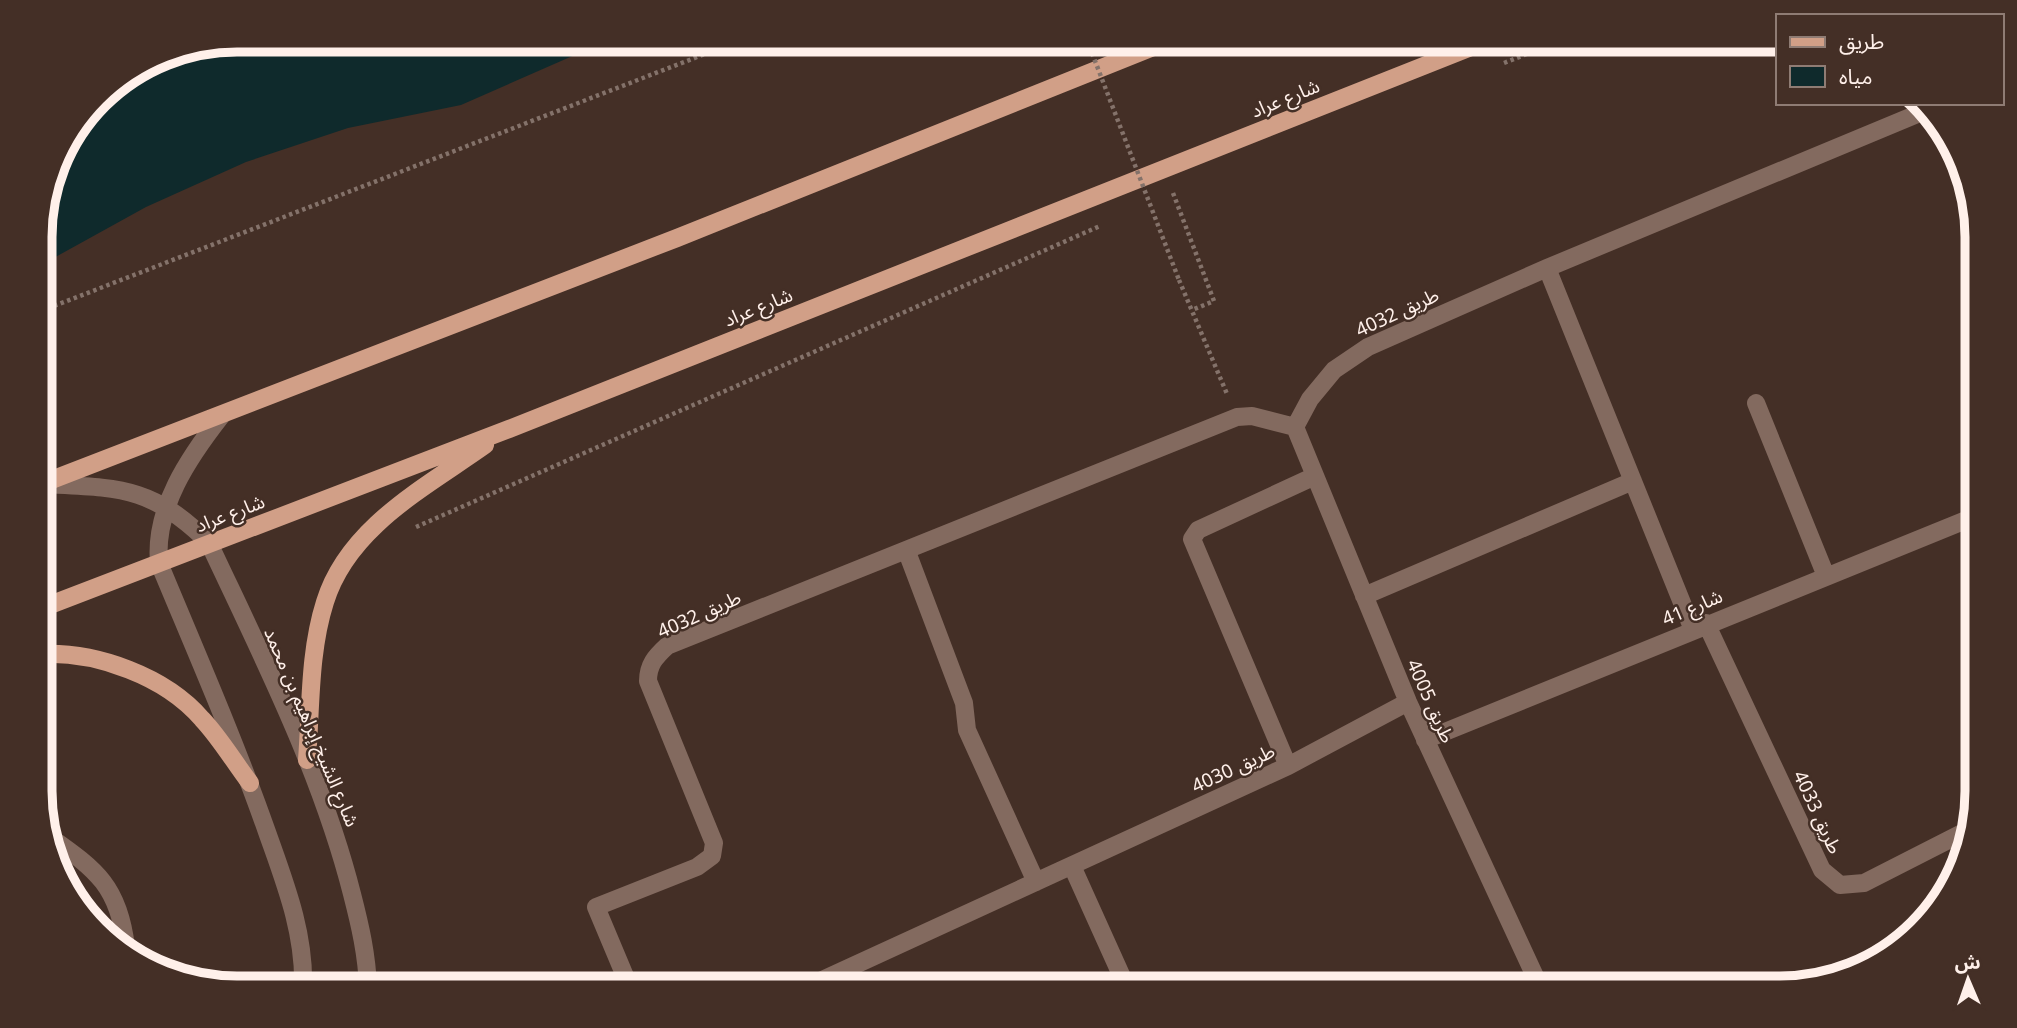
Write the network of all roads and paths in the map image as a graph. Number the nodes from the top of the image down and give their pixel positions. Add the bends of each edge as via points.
1 (1092, 52) edge
2 (1140, 52) edge
3 (1458, 52) edge
4 (1532, 52) edge
5 (708, 53) edge
6 (1497, 66) dead end
7 (1917, 114) edge
8 (1186, 188) dead end
9 (1173, 193) junction
10 (1147, 205) dead end
11 (1109, 221) dead end
12 (1548, 268) junction
13 (53, 306) edge
14 (1192, 310) junction
15 (1756, 403) dead end
16 (222, 415) junction
17 (1237, 417) junction
18 (1295, 427) junction
19 (509, 429) junction
20 (1315, 476) junction
21 (53, 480) edge
22 (1633, 481) junction
23 (53, 485) edge
24 (167, 506) junction
25 (1965, 520) edge
26 (410, 530) dead end
27 (209, 543) junction
28 (907, 551) junction
29 (159, 563) junction
30 (1826, 576) junction
31 (1364, 596) junction
32 (52, 604) edge
33 (1699, 627) junction
34 (52, 655) edge
35 (1408, 702) junction
36 (1425, 740) junction
37 (307, 760) junction
38 (1288, 766) junction
39 (250, 783) junction
40 (1959, 835) edge
41 (61, 844) edge
42 (1072, 866) junction
43 (1036, 882) junction
44 (124, 936) edge
45 (1121, 975) edge
46 (1534, 975) edge
47 (303, 976) edge
48 (368, 976) edge
49 (625, 976) edge
50 (832, 976) edge

1 - 14 path, bridge
2 - 16 main road
3 - 19 main road, شارع عراد
4 - 6 path
5 - 13 path
7 - 12 street, طريق 4032
8 - 9 path
9 - 10 path
9 - 14 path via 1214,301
11 - 26 path
12 - 18 street, طريق 4032 via 1368,347 1334,370
12 - 22 street, طريق 4033
14 - 17 path
15 - 30 street
16 - 21 main road
16 - 24 street via 200,443
17 - 18 street, طريق 4032 via 1252,416
17 - 28 street, طريق 4032
18 - 20 street, طريق 4005
19 - 27 main road, شارع عراد
19 - 37 main road via 394,509 347,558 325,600 314,653
20 - 31 street, طريق 4005
20 - 38 street via 1198,530 1192,539
22 - 31 street
22 - 33 street, طريق 4033
23 - 24 street, شارع الشيخ إبراهيم بن محمد via 125,489
24 - 27 street, شارع الشيخ إبراهيم بن محمد
24 - 29 street via 157,545
25 - 30 street, شارع 41
27 - 29 main road, شارع عراد
27 - 37 street, شارع الشيخ إبراهيم بن محمد
28 - 43 street via 964,703 967,730
28 - 49 street, طريق 4032 via 667,646 651,662 648,681 714,843 712,856 697,867 596,907
29 - 32 main road, شارع عراد
29 - 39 street
30 - 33 street, شارع 41
31 - 35 street, طريق 4005
33 - 36 street, شارع 41
33 - 40 street, طريق 4033 via 1822,870 1840,885 1864,883
34 - 39 main road via 96,660 134,672 170,692 201,717
35 - 36 street, طريق 4005
35 - 38 street, طريق 4030
36 - 46 street, طريق 4005
37 - 48 street, شارع الشيخ إبراهيم بن محمد via 341,849 367,955
38 - 42 street, طريق 4030
39 - 47 street via 291,899
41 - 44 street via 90,864 108,885
42 - 43 street, طريق 4030
42 - 45 street
43 - 50 street, طريق 4030

